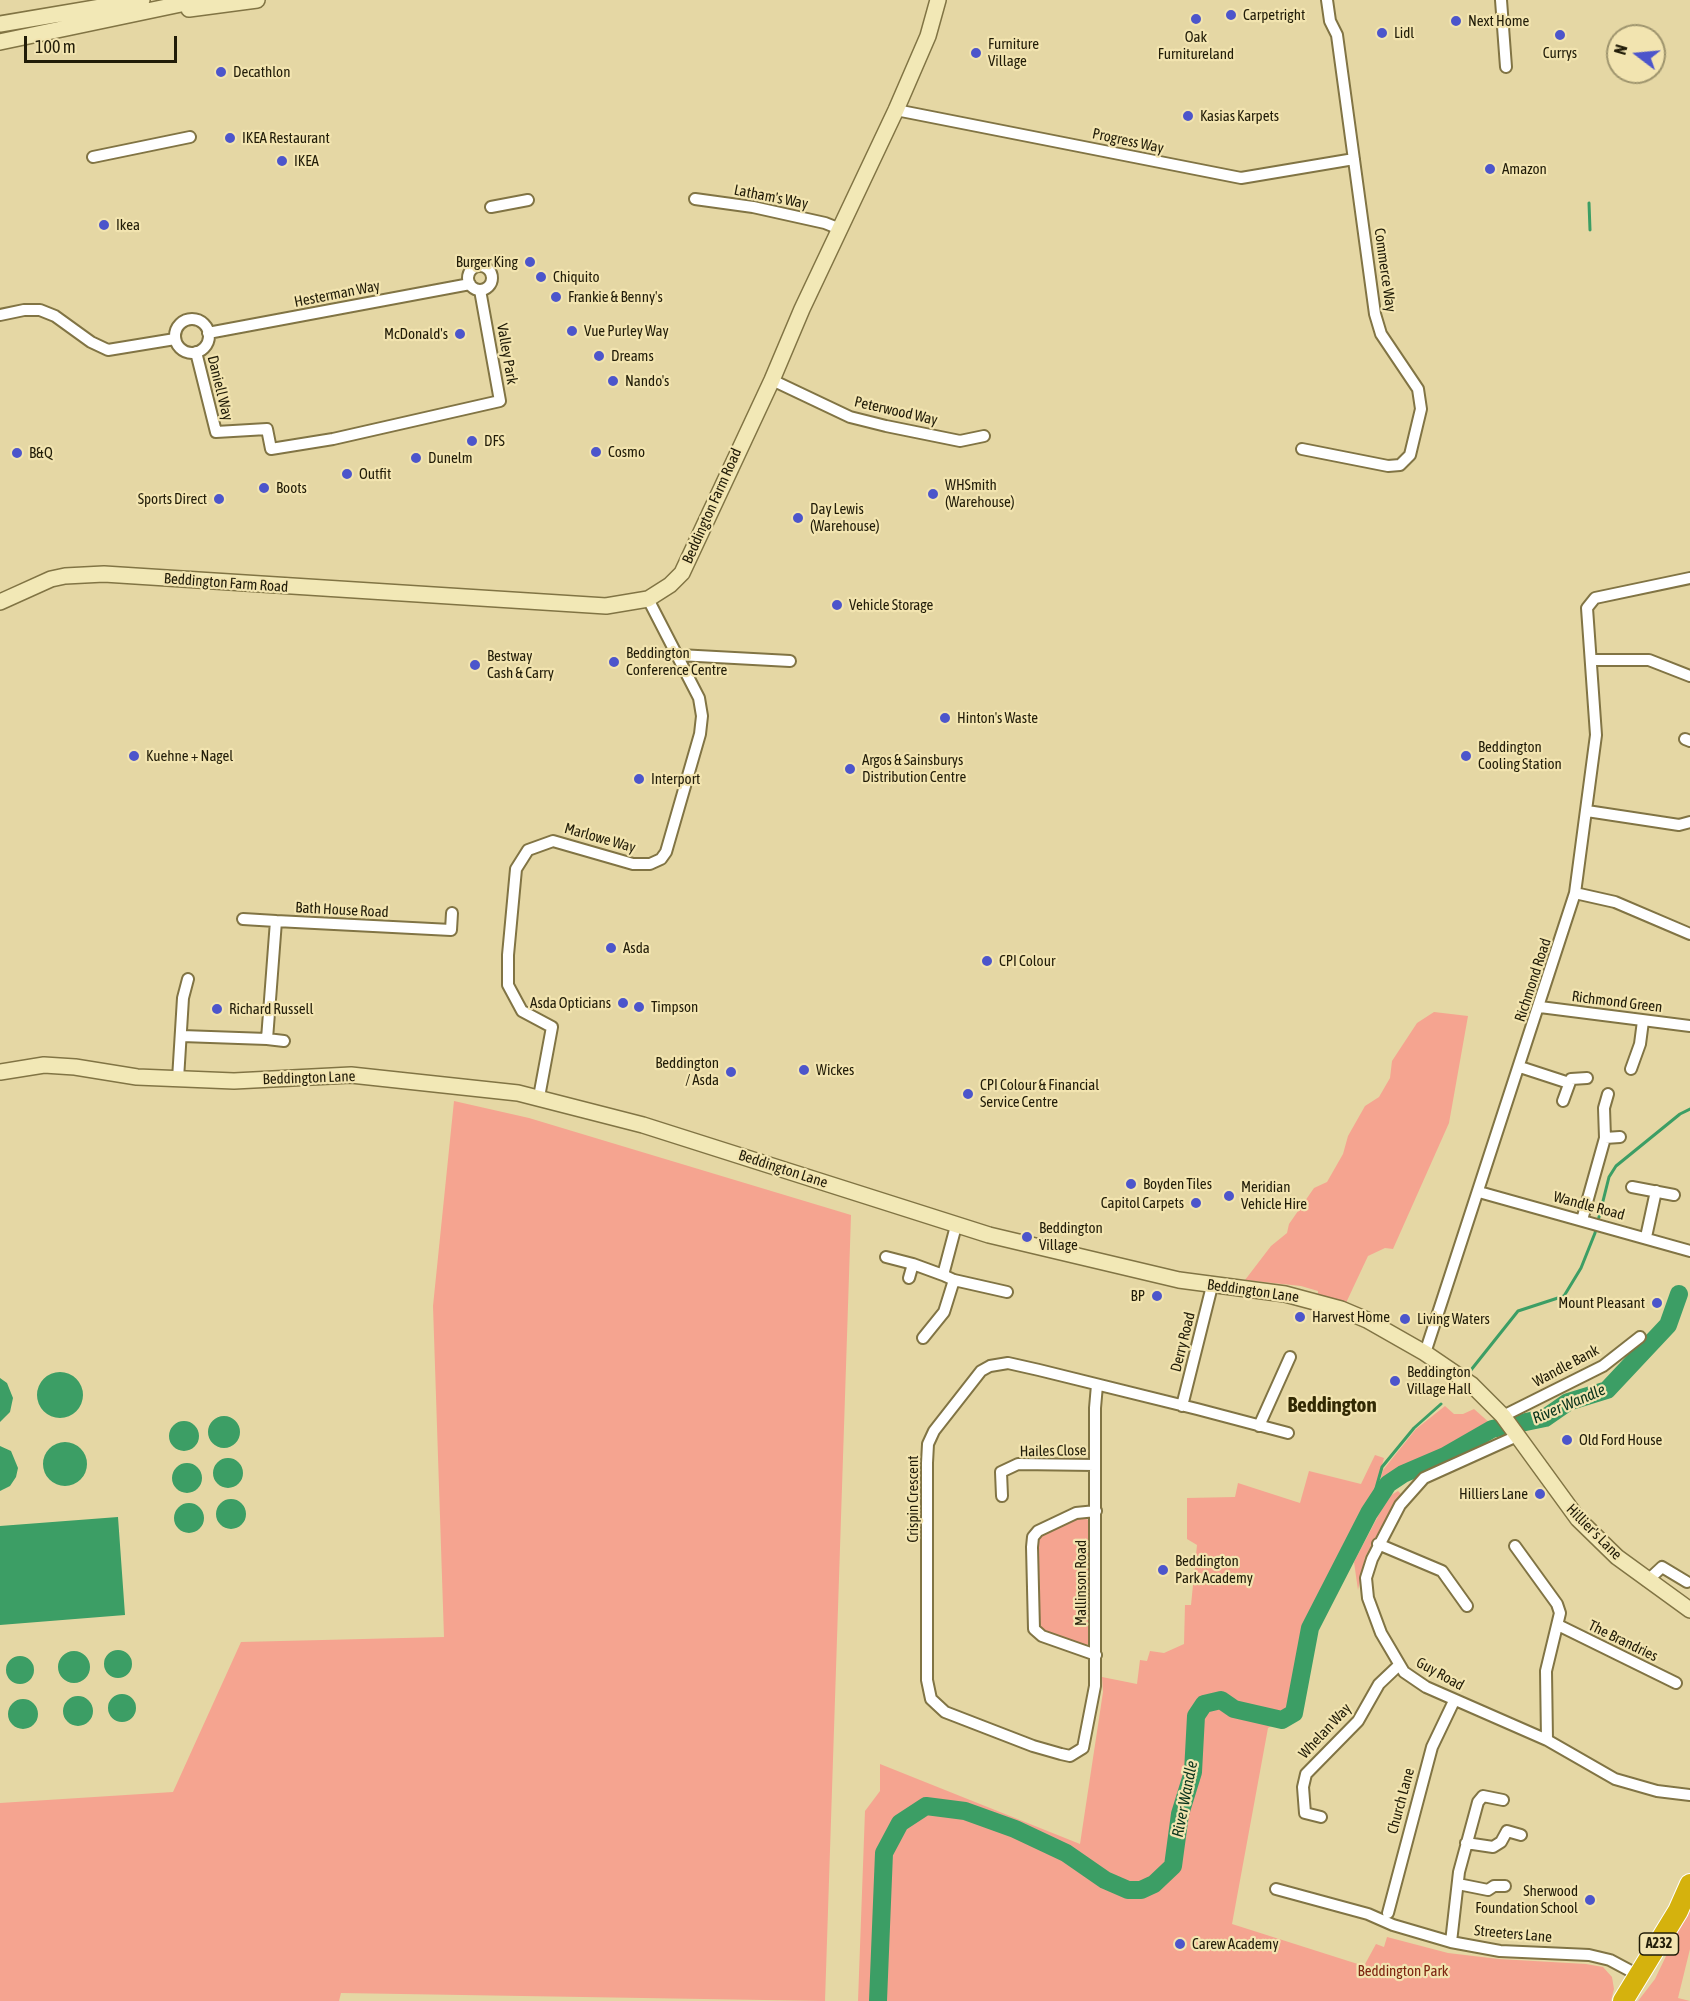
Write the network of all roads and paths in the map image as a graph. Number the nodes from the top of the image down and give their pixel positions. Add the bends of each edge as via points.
1 (98, 0) edge
2 (200, 0) edge
3 (258, 0) edge
4 (938, 0) edge
5 (1328, 0) edge
6 (1501, 0) edge
7 (140, 8) edge
8 (71, 10) junction
9 (0, 24) edge
10 (0, 42) edge
11 (1506, 67) dead end
12 (896, 110) junction
13 (190, 137) dead end
14 (93, 157) dead end
15 (1353, 159) junction
16 (695, 199) dead end
17 (528, 200) dead end
18 (491, 207) dead end
19 (840, 229) junction
20 (475, 287) joint
21 (0, 315) edge
22 (208, 333) junction
23 (175, 339) junction
24 (196, 352) junction
25 (772, 380) junction
26 (216, 432) joint
27 (984, 436) dead end
28 (1302, 448) dead end
29 (1690, 578) edge
30 (648, 599) junction
31 (0, 602) edge
32 (679, 655) junction
33 (1591, 660) junction
34 (790, 661) dead end
35 (1690, 676) edge
36 (1587, 811) junction
37 (1690, 822) edge
38 (1575, 893) junction
39 (452, 914) dead end
40 (243, 919) dead end
41 (276, 921) junction
42 (1690, 934) edge
43 (188, 980) dead end
44 (1540, 1007) junction
45 (1643, 1021) junction
46 (1690, 1026) edge
47 (182, 1036) junction
48 (267, 1039) junction
49 (284, 1041) dead end
50 (1520, 1067) junction
51 (1631, 1069) dead end
52 (0, 1072) edge
53 (1587, 1078) dead end
54 (178, 1079) junction
55 (1569, 1083) junction
56 (1608, 1094) dead end
57 (539, 1097) junction
58 (1563, 1101) dead end
59 (1620, 1137) dead end
60 (1605, 1138) junction
61 (1632, 1187) dead end
62 (1656, 1191) junction
63 (1479, 1192) junction
64 (1674, 1195) dead end
65 (1585, 1220) junction
66 (956, 1226) junction
67 (1646, 1238) junction
68 (1690, 1251) edge
69 (886, 1257) dead end
70 (913, 1264) junction
71 (943, 1275) junction
72 (909, 1278) dead end
73 (954, 1280) junction
74 (1212, 1286) junction
75 (1007, 1292) dead end
76 (1640, 1337) dead end
77 (924, 1338) dead end
78 (1425, 1353) junction
79 (1290, 1357) dead end
80 (1097, 1384) junction
81 (1182, 1406) junction
82 (1503, 1416) junction
83 (1259, 1426) junction
84 (1288, 1433) dead end
85 (1517, 1436) junction
86 (1095, 1465) junction
87 (1002, 1496) dead end
88 (1096, 1511) junction
89 (1378, 1544) junction
90 (1515, 1546) dead end
91 (1647, 1581) junction
92 (1687, 1582) dead end
93 (1467, 1606) dead end
94 (1690, 1610) edge
95 (1558, 1625) junction
96 (1096, 1655) junction
97 (1399, 1665) junction
98 (1676, 1683) dead end
99 (1454, 1701) junction
100 (1547, 1740) junction
101 (1070, 1756) joint
102 (1690, 1795) edge
103 (1503, 1800) dead end
104 (1321, 1817) dead end
105 (1521, 1834) dead end
106 (1466, 1843) junction
107 (1458, 1884) junction
108 (1690, 1884) edge
109 (1504, 1886) dead end
110 (1276, 1888) dead end
111 (1385, 1917) junction
112 (1451, 1942) junction
113 (1640, 1976) junction
114 (1623, 2001) edge

1 - 8 main road
2 - 7 main road
3 - 7 main road
4 - 12 main road, Beddington Farm Road via 928,36
5 - 15 street, Commerce Way via 1330,21 1337,35
6 - 11 street
7 - 8 main road
7 - 10 main road
8 - 9 main road
12 - 15 street, Progress Way via 1241,178
12 - 19 main road, Beddington Farm Road
13 - 14 street
15 - 28 street, Commerce Way via 1374,314 1386,342 1416,384 1421,409 1410,455 1400,465 1388,466
16 - 19 street, Latham's Way via 753,207
17 - 18 street
19 - 25 main road, Beddington Farm Road
20 - 22 street, Hesterman Way
20 - 26 street, Valley Park via 500,401 271,449 267,429
21 - 23 street via 40,310 108,350
22 - 23 street via 200,321 188,319 177,329
22 - 24 street via 204,348
23 - 24 street via 183,350
24 - 26 street, Daniell Way
25 - 27 street, Peterwood Way via 850,417 960,441
25 - 30 main road, Beddington Farm Road via 682,573
29 - 33 street, Richmond Road via 1595,598 1587,614
30 - 31 main road, Beddington Farm Road via 606,606 104,574 51,579
30 - 32 street, Marlowe Way
32 - 34 street
32 - 57 street, Marlowe Way via 699,698 702,716 700,734 661,859 642,865 553,841 528,850 516,869 508,985 522,1011 552,1027
33 - 35 street via 1649,660
33 - 36 street, Richmond Road via 1596,735
36 - 37 street via 1679,825
36 - 38 street, Richmond Road
38 - 42 street via 1615,902
38 - 44 street, Richmond Road
39 - 41 street, Bath House Road via 451,930
40 - 41 street
41 - 48 street, Bath House Road
43 - 47 street via 183,998
44 - 45 street, Richmond Green
44 - 50 street, Richmond Road
45 - 46 street, Richmond Green
45 - 51 street
47 - 48 street
47 - 54 street
48 - 49 street
50 - 55 street
50 - 63 street, Richmond Road
52 - 54 main road, Beddington Lane via 44,1065
53 - 55 street via 1575,1077
54 - 57 main road, Beddington Lane via 234,1081 351,1075
55 - 58 street
56 - 60 street via 1604,1108
57 - 66 main road, Beddington Lane via 684,1137
59 - 60 street
60 - 65 street
61 - 62 street
62 - 64 street
62 - 67 street
63 - 65 street, Wandle Road
63 - 78 street, Richmond Road
65 - 67 street, Wandle Road
66 - 71 street
66 - 74 main road, Beddington Lane
67 - 68 street, Wandle Road
69 - 70 street
70 - 71 street
70 - 72 street
71 - 73 street
73 - 75 street
73 - 77 street via 944,1312
74 - 78 main road, Beddington Lane via 1285,1294 1341,1309
74 - 81 street, Derry Road
76 - 82 street, Wandle Bank via 1603,1366
78 - 82 main road, Beddington Lane via 1459,1374
79 - 83 street
80 - 81 street, Crispin Crescent
80 - 86 street, Mallinson Road
80 - 101 street, Crispin Crescent via 1020,1365 990,1366 974,1378 934,1431 927,1452 930,1699 958,1717
81 - 83 street, Crispin Crescent
82 - 85 main road, Beddington Lane
83 - 84 street, Crispin Crescent
85 - 89 street, Guy Road via 1424,1478 1400,1505
85 - 91 main road, Hillier's Lane via 1578,1519
86 - 87 street, Hailes Close via 1018,1464 1002,1472
86 - 88 street, Mallinson Road
88 - 96 street, Mallinson Road
88 - 96 street, Mallinson Road via 1076,1514 1038,1531 1033,1537 1032,1556 1034,1629 1042,1636
89 - 93 street via 1442,1571
89 - 97 street, Guy Road via 1369,1568 1367,1593 1381,1633
90 - 95 street via 1557,1604
91 - 92 street via 1662,1567
91 - 94 main road, Hillier's Lane
95 - 98 street, The Brandries
95 - 100 street via 1546,1671
96 - 101 street, Mallinson Road via 1086,1739 1079,1752
97 - 99 street, Guy Road via 1416,1682
97 - 104 street, Whelan Way via 1379,1684 1358,1721 1306,1774 1305,1813
99 - 100 street, Guy Road
99 - 111 street, Church Lane via 1429,1757
100 - 102 street, Guy Road via 1615,1779
103 - 106 street via 1480,1798
105 - 106 street via 1507,1831 1493,1847
106 - 107 street
107 - 109 street via 1488,1890
107 - 112 street
108 - 113 highway, A232
110 - 111 street, Streeters Lane
111 - 112 street, Streeters Lane
112 - 113 street, Streeters Lane via 1500,1951 1589,1954
113 - 114 highway, A232

